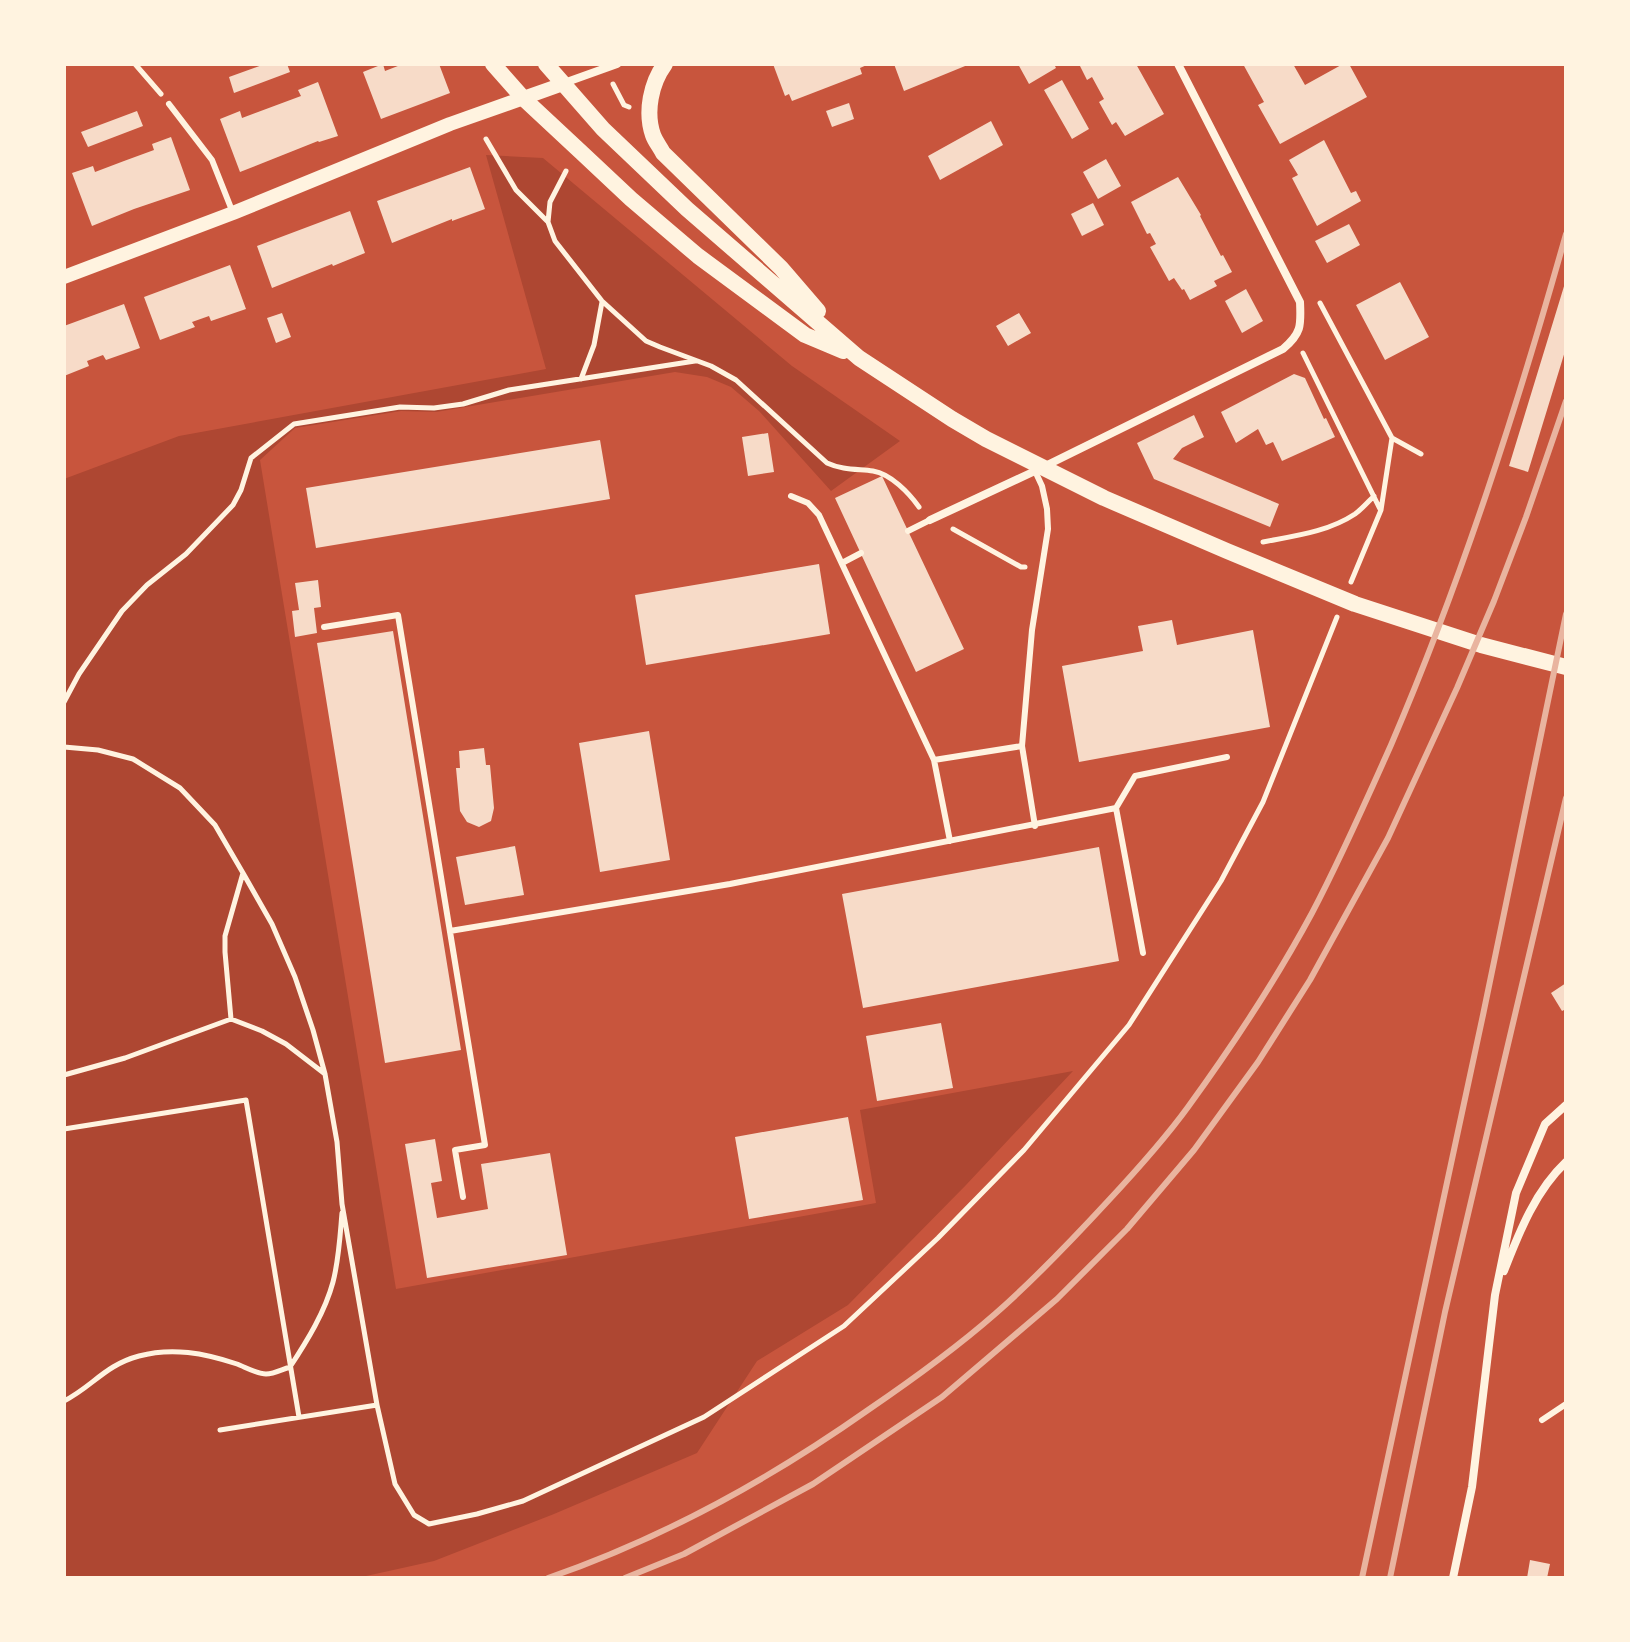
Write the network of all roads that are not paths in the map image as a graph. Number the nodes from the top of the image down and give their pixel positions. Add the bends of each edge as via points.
1 (493, 64) edge
2 (546, 64) edge
3 (617, 64) edge
4 (665, 64) edge
5 (1178, 64) edge
6 (563, 84) junction
7 (523, 98) junction
8 (169, 104) road end
9 (233, 213) junction
10 (64, 277) edge
11 (859, 358) junction
12 (1035, 471) junction
13 (791, 496) dead end
14 (930, 520) joint
15 (908, 531) dead end
16 (861, 553) dead end
17 (842, 563) junction
18 (324, 627) dead end
19 (1566, 667) edge
20 (1022, 746) junction
21 (1227, 757) dead end
22 (934, 760) junction
23 (1116, 808) junction
24 (1035, 826) junction
25 (950, 841) junction
26 (450, 931) junction
27 (1143, 953) dead end
28 (1566, 1105) edge
29 (1566, 1162) edge
30 (463, 1197) dead end
31 (1495, 1295) junction
32 (1566, 1404) edge
33 (1542, 1420) dead end
34 (1453, 1578) edge

1 - 7 main road
2 - 6 main road
3 - 6 street
4 - 11 main road via 649,112 663,153 781,268
5 - 12 street via 1300,302 1295,339
6 - 7 street
6 - 11 main road via 687,209
7 - 9 street
7 - 11 main road via 698,256 805,335
8 - 9 lane via 212,160
9 - 10 street
11 - 19 main road via 986,439 1104,498 1355,604
12 - 14 street
12 - 20 lane via 1048,529
13 - 17 lane via 819,515
14 - 15 lane
16 - 17 lane
17 - 22 lane
18 - 26 lane via 398,615
20 - 22 lane
20 - 24 lane
21 - 23 lane via 1135,776
22 - 25 lane
23 - 24 lane
23 - 27 lane
24 - 25 lane
25 - 26 lane
26 - 30 lane via 485,1145 455,1150
28 - 31 street via 1545,1124 1516,1193
29 - 31 street via 1522,1224
31 - 34 street via 1472,1487
32 - 33 lane

